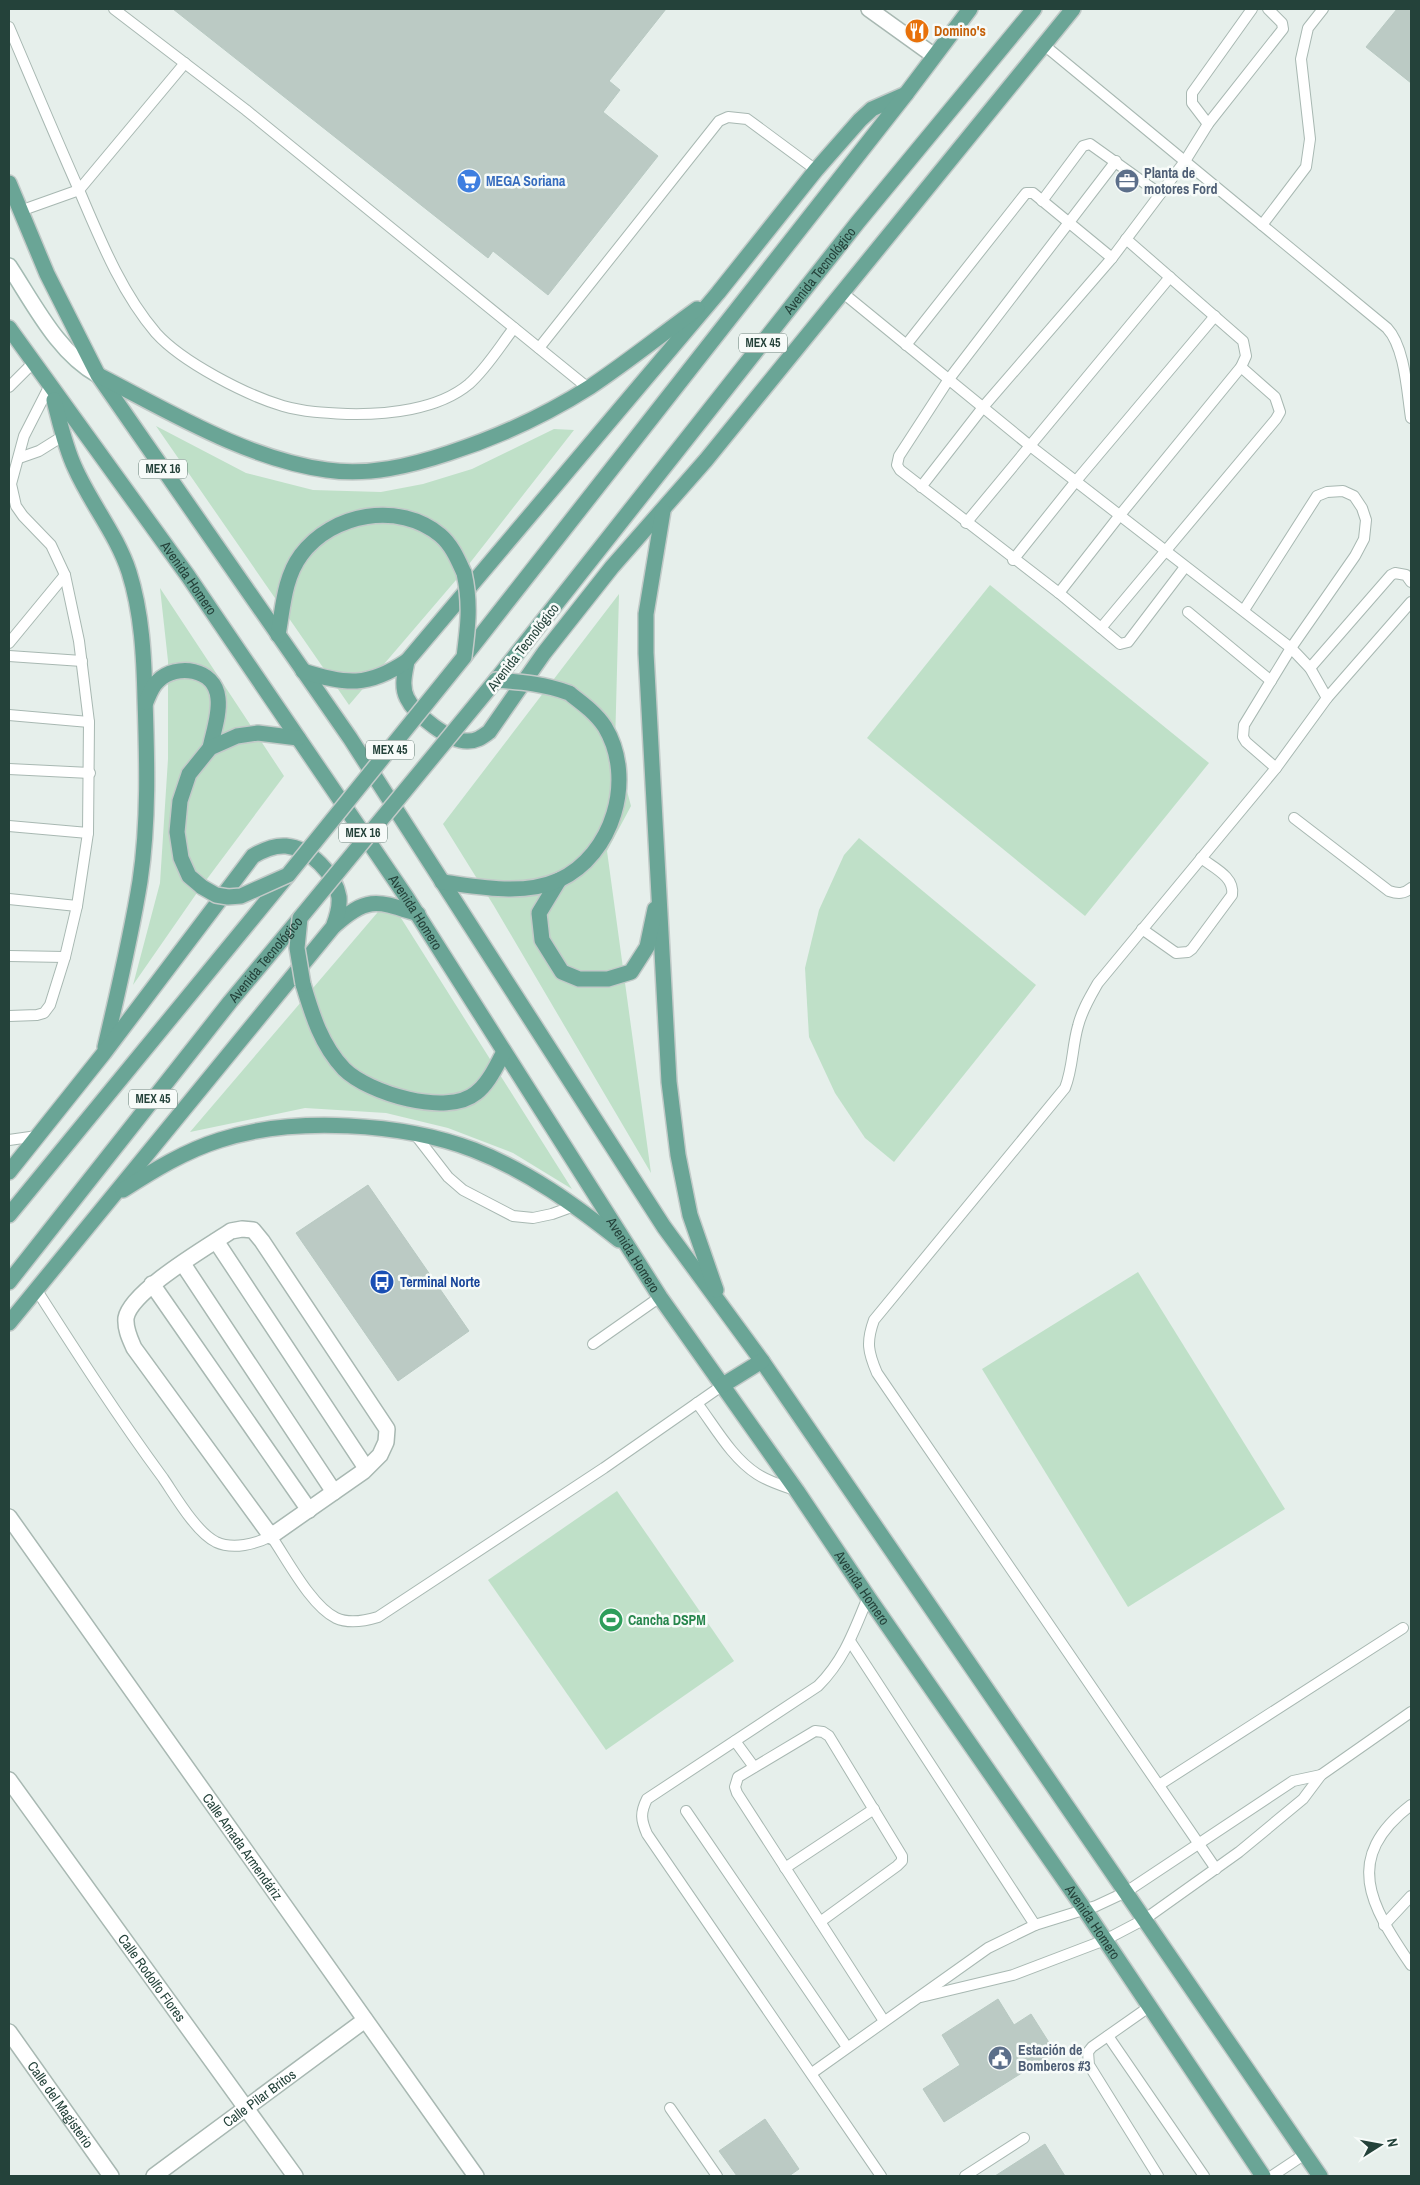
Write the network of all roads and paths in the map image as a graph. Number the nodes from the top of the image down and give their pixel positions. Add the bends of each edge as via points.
1 (114, 9) edge
2 (869, 9) edge
3 (970, 9) edge
4 (1034, 9) edge
5 (1074, 9) edge
6 (1252, 9) edge
7 (1268, 9) edge
8 (1323, 9) edge
9 (9, 27) edge
10 (1044, 45) junction
11 (933, 56) junction
12 (185, 64) junction
13 (906, 94) junction
14 (1208, 124) junction
15 (1116, 162) junction
16 (1185, 162) junction
17 (816, 170) junction
18 (9, 183) edge
19 (79, 190) junction
20 (1160, 194) junction
21 (1042, 201) junction
22 (20, 211) junction
23 (1068, 222) junction
24 (1262, 225) junction
25 (1126, 239) junction
26 (1112, 258) junction
27 (9, 266) edge
28 (1170, 277) junction
29 (843, 293) junction
30 (718, 294) junction
31 (1215, 316) junction
32 (9, 328) edge
33 (514, 328) junction
34 (906, 344) junction
35 (539, 348) junction
36 (33, 363) junction
37 (1241, 367) junction
38 (98, 375) junction
39 (949, 379) junction
40 (9, 387) edge
41 (588, 388) junction
42 (50, 389) junction
43 (984, 406) junction
44 (1411, 418) edge
45 (63, 436) junction
46 (1030, 445) junction
47 (19, 458) junction
48 (1076, 481) junction
49 (921, 487) junction
50 (663, 511) junction
51 (1120, 515) junction
52 (966, 523) junction
53 (1165, 552) junction
54 (1013, 560) junction
55 (1185, 567) junction
56 (65, 575) junction
57 (1411, 582) edge
58 (1059, 593) junction
59 (1411, 602) edge
60 (1244, 610) junction
61 (1188, 612) dead end
62 (1101, 628) junction
63 (278, 635) junction
64 (9, 643) edge
65 (1291, 648) junction
66 (9, 656) edge
67 (464, 657) junction
68 (82, 661) junction
69 (407, 661) junction
70 (1310, 668) junction
71 (303, 671) junction
72 (496, 680) junction
73 (1271, 681) junction
74 (1327, 698) junction
75 (145, 703) junction
76 (9, 715) edge
77 (89, 722) junction
78 (298, 738) junction
79 (210, 748) junction
80 (1276, 768) junction
81 (9, 769) edge
82 (90, 774) junction
83 (1294, 818) dead end
84 (9, 826) edge
85 (88, 832) junction
86 (1201, 858) junction
87 (658, 861) junction
88 (288, 875) junction
89 (559, 880) junction
90 (442, 882) junction
91 (1411, 888) edge
92 (9, 898) edge
93 (77, 906) junction
94 (418, 914) junction
95 (300, 918) junction
96 (333, 927) junction
97 (1142, 928) junction
98 (9, 956) edge
99 (66, 957) junction
100 (9, 1016) edge
101 (504, 1052) junction
102 (104, 1053) junction
103 (414, 1132) junction
104 (37, 1136) junction
105 (9, 1140) edge
106 (9, 1172) edge
107 (109, 1199) junction
108 (574, 1206) junction
109 (9, 1215) edge
110 (216, 1241) junction
111 (628, 1246) junction
112 (183, 1264) junction
113 (9, 1282) edge
114 (152, 1284) junction
115 (36, 1289) junction
116 (660, 1296) junction
117 (721, 1303) junction
118 (9, 1323) edge
119 (593, 1344) dead end
120 (762, 1361) junction
121 (723, 1385) junction
122 (697, 1403) junction
123 (366, 1468) junction
124 (797, 1491) junction
125 (334, 1492) junction
126 (309, 1510) junction
127 (9, 1517) edge
128 (271, 1536) junction
129 (868, 1598) junction
130 (1403, 1628) dead end
131 (850, 1641) junction
132 (1411, 1712) edge
133 (735, 1741) junction
134 (754, 1767) junction
135 (1321, 1775) junction
136 (9, 1780) edge
137 (1159, 1785) junction
138 (1411, 1805) edge
139 (874, 1809) junction
140 (686, 1811) dead end
141 (1198, 1842) junction
142 (785, 1868) junction
143 (1216, 1869) junction
144 (1126, 1892) junction
145 (1411, 1896) edge
146 (1085, 1910) junction
147 (1145, 1920) junction
148 (820, 1922) junction
149 (1035, 1925) junction
150 (1384, 1925) junction
151 (1106, 1940) junction
152 (1411, 1965) edge
153 (916, 1998) junction
154 (1149, 2007) junction
155 (366, 2020) junction
156 (884, 2021) junction
157 (9, 2032) edge
158 (1108, 2036) junction
159 (847, 2047) junction
160 (812, 2073) junction
161 (670, 2108) dead end
162 (247, 2109) junction
163 (1024, 2138) dead end
164 (1304, 2154) junction
165 (111, 2176) edge
166 (154, 2176) edge
167 (295, 2176) edge
168 (476, 2176) edge
169 (717, 2176) edge
170 (882, 2176) edge
171 (965, 2176) edge
172 (1158, 2176) edge
173 (1204, 2176) edge
174 (1263, 2176) edge
175 (1272, 2176) edge
176 (1320, 2176) edge

1 - 12 lane
2 - 11 street
3 - 11 main road, MEX 45
4 - 72 main road, Avenida Tecnológico / MEX 45 via 858,222
5 - 10 main road
6 - 14 lane via 1192,93 1192,103
7 - 14 lane via 1282,23 1282,29
8 - 24 lane via 1308,28 1302,59 1310,139 1306,167
9 - 19 lane
10 - 16 lane
10 - 29 main road
11 - 13 main road, MEX 45
12 - 19 lane
12 - 33 lane
13 - 17 main road via 872,109
13 - 67 main road, MEX 45
14 - 16 lane
15 - 20 lane
15 - 21 lane via 1090,144 1083,146
15 - 23 lane
16 - 20 lane
16 - 24 lane
17 - 30 main road
17 - 35 lane via 747,119 728,117 719,121
18 - 22 main road, MEX 16
19 - 22 lane
19 - 33 lane via 104,248 157,334 208,372 283,406 316,413 354,414 424,406 446,399 481,372
20 - 25 lane
21 - 23 lane
21 - 34 lane via 1032,192 1023,195
22 - 38 main road, MEX 16
23 - 26 lane
23 - 39 lane
24 - 44 lane via 1392,334 1399,348
25 - 26 lane
25 - 28 lane
26 - 43 lane
27 - 38 street via 74,359
28 - 31 lane
28 - 46 lane
29 - 34 lane
29 - 50 main road
30 - 41 main road
30 - 69 main road
31 - 37 lane via 1243,341 1246,356
31 - 48 lane
32 - 36 main road, Avenida Homero / MEX 16
33 - 35 lane
34 - 39 lane
35 - 41 lane
36 - 40 lane
36 - 42 main road, Avenida Homero / MEX 16
37 - 51 lane
37 - 53 lane via 1275,397 1280,412
38 - 41 main road via 248,449 292,463 360,472 397,468 484,441 547,412
38 - 63 main road, MEX 16
39 - 43 lane
39 - 49 lane via 897,460 900,470
42 - 45 main road
42 - 47 lane via 28,428
42 - 78 main road, Avenida Homero / MEX 16 via 188,576
43 - 46 lane
43 - 49 lane
45 - 47 lane via 39,451
45 - 75 main road via 75,469 129,571 141,628
46 - 48 lane
46 - 52 lane
47 - 56 lane via 11,484 13,497 23,516 51,545
48 - 51 lane
48 - 54 lane
49 - 52 lane
50 - 69 main road via 606,575 544,653 489,732 480,739 460,740 416,712 406,698 403,683
50 - 87 main road via 646,614
51 - 53 lane
51 - 58 lane
52 - 54 lane
53 - 55 lane
53 - 62 lane
54 - 58 lane
55 - 60 lane
55 - 62 lane via 1128,642 1120,644
56 - 64 lane
56 - 68 lane
57 - 70 lane via 1406,575 1395,573 1391,576
58 - 62 lane
59 - 74 lane
60 - 65 lane
60 - 65 lane via 1317,496 1343,491 1354,496 1366,520 1364,539
61 - 73 lane
63 - 67 main road, bridge via 290,574 300,556 316,540 344,522 387,515 426,525 453,551 464,573 469,596
63 - 71 main road, MEX 16
65 - 70 lane
65 - 73 lane
66 - 68 lane
67 - 88 main road, MEX 45, bridge
68 - 77 lane
69 - 71 main road via 390,673 371,680 349,682
70 - 74 lane
71 - 90 main road, MEX 16
72 - 89 main road, bridge via 529,682 569,693 590,709 605,727 614,748 619,782 614,817 600,844 585,863
72 - 95 main road, Avenida Tecnológico / MEX 45, bridge
73 - 80 lane via 1242,732 1246,742
74 - 80 lane
75 - 79 main road via 156,682 168,674 181,670 198,671 215,686 218,698
75 - 102 main road via 146,810 140,879
76 - 77 lane
77 - 82 lane
78 - 79 main road via 258,733 237,736
78 - 94 main road, Avenida Homero / MEX 16
79 - 88 main road, bridge via 189,774 180,801 177,832 188,876 216,895 228,897 241,896
80 - 86 lane
81 - 82 lane
82 - 85 lane
83 - 91 lane via 1389,892 1396,894
84 - 85 lane
85 - 93 lane
86 - 97 lane
86 - 97 lane via 1229,880 1233,889 1232,895 1192,949 1176,953
87 - 89 main road via 655,909 647,947 631,972 608,979 579,980 562,972 542,940 539,913
87 - 117 main road via 669,1082 678,1154 690,1215
88 - 109 main road, MEX 45
89 - 90 main road via 517,889
90 - 117 main road via 664,1228
92 - 93 lane
93 - 99 lane
94 - 96 main road via 383,902 366,904 350,911
94 - 101 main road, Avenida Homero
95 - 101 main road, bridge via 297,948 313,1019 345,1070 397,1096 430,1103 460,1100 476,1094
95 - 113 main road, Avenida Tecnológico / MEX 45
96 - 102 main road via 339,898 334,882 321,865 306,852 286,846 267,848 253,856
96 - 107 main road
97 - 137 lane via 1085,1004 1071,1074 1065,1088 874,1320 868,1336 870,1356 877,1373
98 - 99 lane
99 - 100 lane via 50,1005 44,1013
101 - 111 main road, Avenida Homero
102 - 104 main road
103 - 107 main road via 336,1125 272,1129 221,1139 181,1155
103 - 108 main road via 474,1150 528,1176
103 - 108 lane via 448,1178 463,1190 513,1216 533,1218
104 - 105 lane
104 - 106 main road
107 - 115 main road
108 - 111 main road
110 - 112 street
110 - 123 street
110 - 123 street via 232,1231 253,1230 379,1415 387,1428 386,1442 380,1455
111 - 116 main road, Avenida Homero
112 - 114 street
112 - 125 street
114 - 126 street
114 - 128 street via 129,1308 127,1331 134,1348
115 - 118 main road
115 - 128 lane via 124,1424 188,1514 208,1536 218,1542 244,1545 256,1544
116 - 119 lane
116 - 121 main road, Avenida Homero
117 - 120 main road
120 - 121 main road
120 - 144 main road
121 - 122 lane
121 - 124 main road, Avenida Homero
122 - 124 lane via 749,1469
122 - 128 lane via 384,1613 365,1621 336,1618 322,1608
123 - 125 street
124 - 129 main road, Avenida Homero
125 - 126 street
126 - 128 street
127 - 155 street, Calle Amada Armendáriz
129 - 131 lane
129 - 146 main road, Avenida Homero
130 - 137 lane
131 - 133 lane via 834,1670 818,1686
131 - 149 lane
132 - 135 lane
133 - 134 lane
133 - 160 lane via 647,1799 642,1821 647,1834
134 - 139 lane via 808,1734 823,1732 829,1736
134 - 142 lane via 738,1777 735,1788
135 - 141 lane via 1293,1781
135 - 143 lane via 1303,1799
136 - 162 street, Calle Rodolfo Flores
137 - 141 lane
138 - 150 lane via 1391,1820 1374,1846 1368,1867 1374,1900
139 - 142 lane
139 - 148 lane via 900,1852 902,1861
140 - 159 lane
141 - 143 lane
141 - 144 lane
142 - 148 lane
143 - 147 lane
144 - 146 lane
144 - 147 main road
145 - 150 lane
146 - 149 lane
146 - 151 main road, Avenida Homero
147 - 151 lane
147 - 164 main road
148 - 156 lane
149 - 153 lane via 988,1948
150 - 152 lane
151 - 153 lane via 1013,1975
151 - 154 main road, Avenida Homero
153 - 156 lane
154 - 158 lane
154 - 174 main road, Avenida Homero
155 - 162 street, Calle Pilar Britos
155 - 168 street, Calle Amada Armendáriz
156 - 159 lane
157 - 165 street, Calle del Magisterio
158 - 172 lane via 1088,2052 1089,2065
158 - 173 lane
159 - 160 lane
160 - 170 lane
161 - 169 lane
162 - 166 street, Calle Pilar Britos
162 - 167 street, Calle Rodolfo Flores
163 - 171 lane
164 - 175 lane
164 - 176 main road

